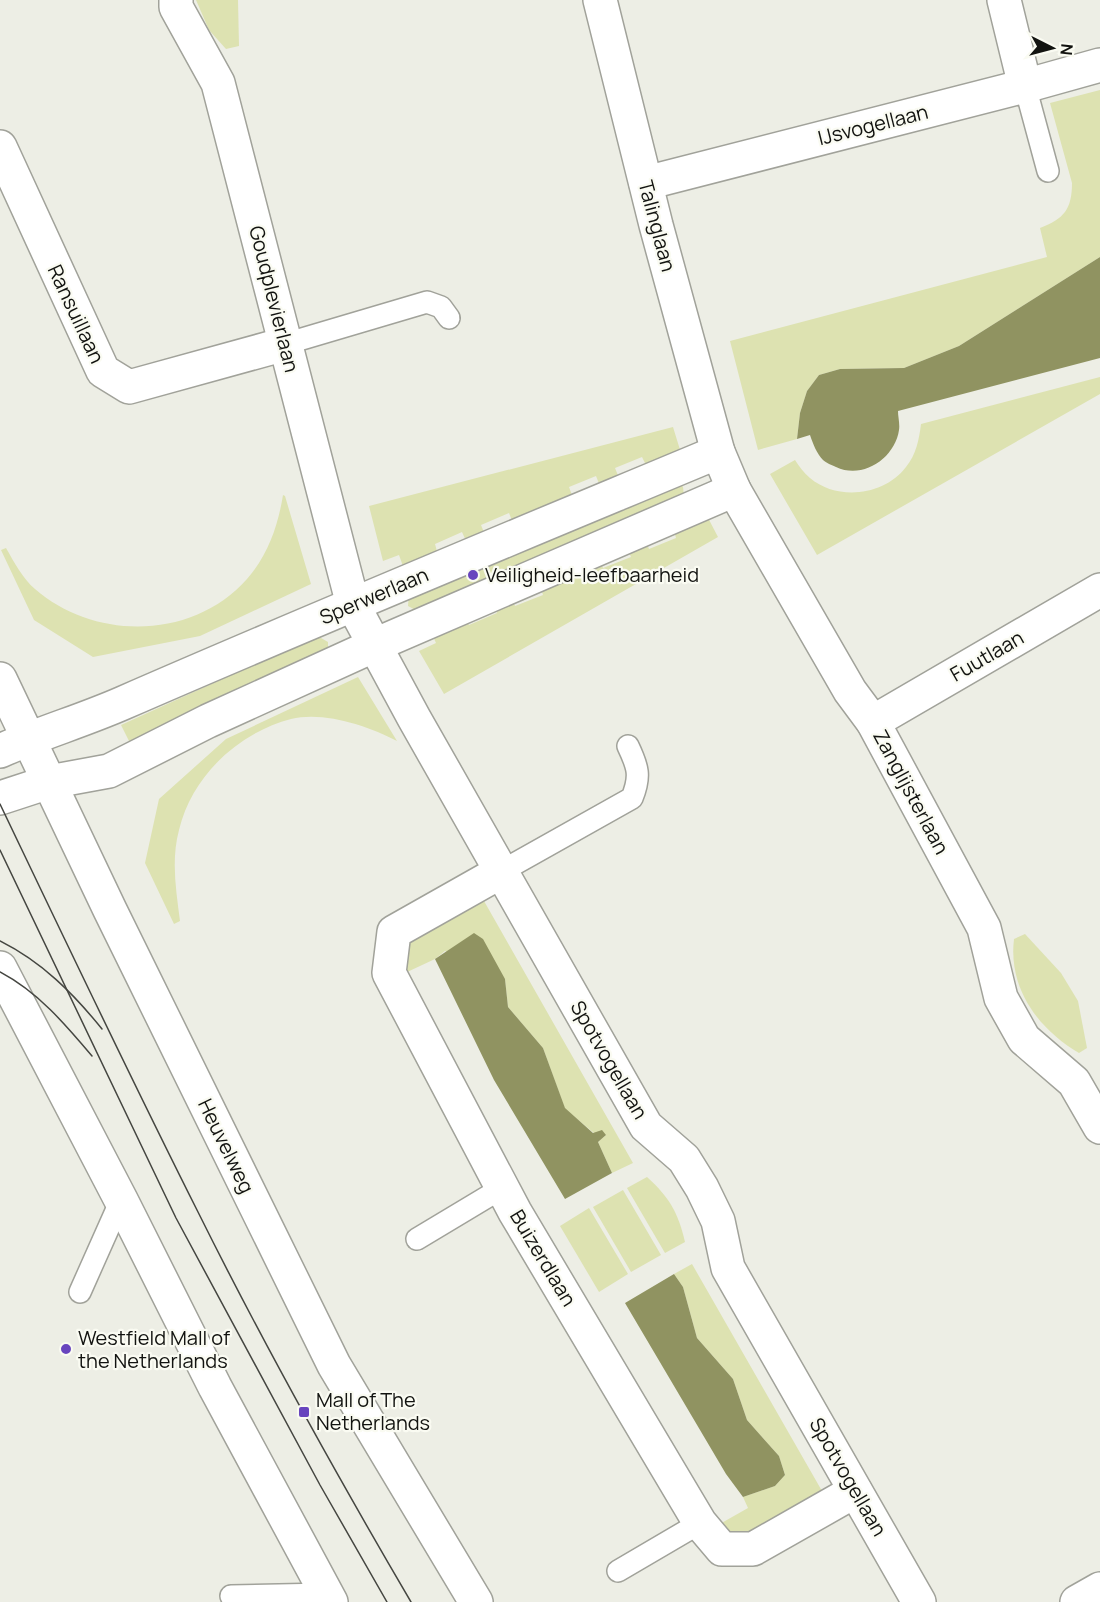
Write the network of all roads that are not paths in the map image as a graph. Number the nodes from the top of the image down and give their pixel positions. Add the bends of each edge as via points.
1 (176, 0) edge
2 (600, 0) edge
3 (1004, 0) edge
4 (1100, 65) edge
5 (1025, 86) junction
6 (0, 147) edge
7 (1048, 171) dead end
8 (646, 183) junction
9 (449, 318) dead end
10 (285, 344) junction
11 (718, 452) junction
12 (734, 490) junction
13 (1100, 590) edge
14 (353, 605) junction
15 (375, 645) junction
16 (0, 679) edge
17 (873, 722) junction
18 (14, 745) edge
19 (628, 746) dead end
20 (49, 782) junction
21 (0, 798) edge
22 (502, 871) junction
23 (0, 968) edge
24 (1100, 1127) edge
25 (501, 1188) junction
26 (121, 1200) junction
27 (417, 1239) dead end
28 (80, 1292) dead end
29 (855, 1491) junction
30 (700, 1523) junction
31 (618, 1571) dead end
32 (1100, 1589) edge
33 (231, 1596) dead end
34 (329, 1598) edge
35 (476, 1602) edge
36 (919, 1602) edge
37 (1077, 1602) edge

1 - 10 street, Goudplevierlaan via 176,7 218,83
2 - 8 street, Talinglaan
3 - 5 street
4 - 5 street, IJsvogellaan
5 - 7 lane
5 - 8 street, IJsvogellaan
6 - 10 street, Ransuillaan via 103,371 129,387
8 - 11 street, Talinglaan
9 - 10 lane via 441,307 427,302
10 - 14 street, Goudplevierlaan
11 - 12 street, Zanglijsterlaan
11 - 14 street, Sperwerlaan
12 - 15 street
12 - 17 street, Zanglijsterlaan via 850,692
13 - 17 street, Fuutlaan
14 - 15 street, Spotvogellaan
14 - 18 street, Sperwerlaan
15 - 20 street via 109,771
15 - 22 street, Spotvogellaan
16 - 18 street, Heuvelweg
17 - 24 street, Zanglijsterlaan via 984,928 1001,998 1024,1039 1074,1082
18 - 20 street, Heuvelweg
19 - 22 lane via 637,764 638,783 632,798
20 - 21 street
20 - 35 street, Heuvelweg via 334,1365
22 - 25 street, Buizerdlaan via 394,932 389,973
22 - 29 street, Spotvogellaan via 646,1125 684,1159 702,1188 718,1221 728,1268
23 - 26 street
25 - 27 lane
25 - 30 street, Buizerdlaan
26 - 28 lane
26 - 34 street via 215,1387
29 - 30 street, Buizerdlaan via 753,1549 722,1549
29 - 36 street, Spotvogellaan
30 - 31 lane
32 - 37 street
33 - 34 lane

